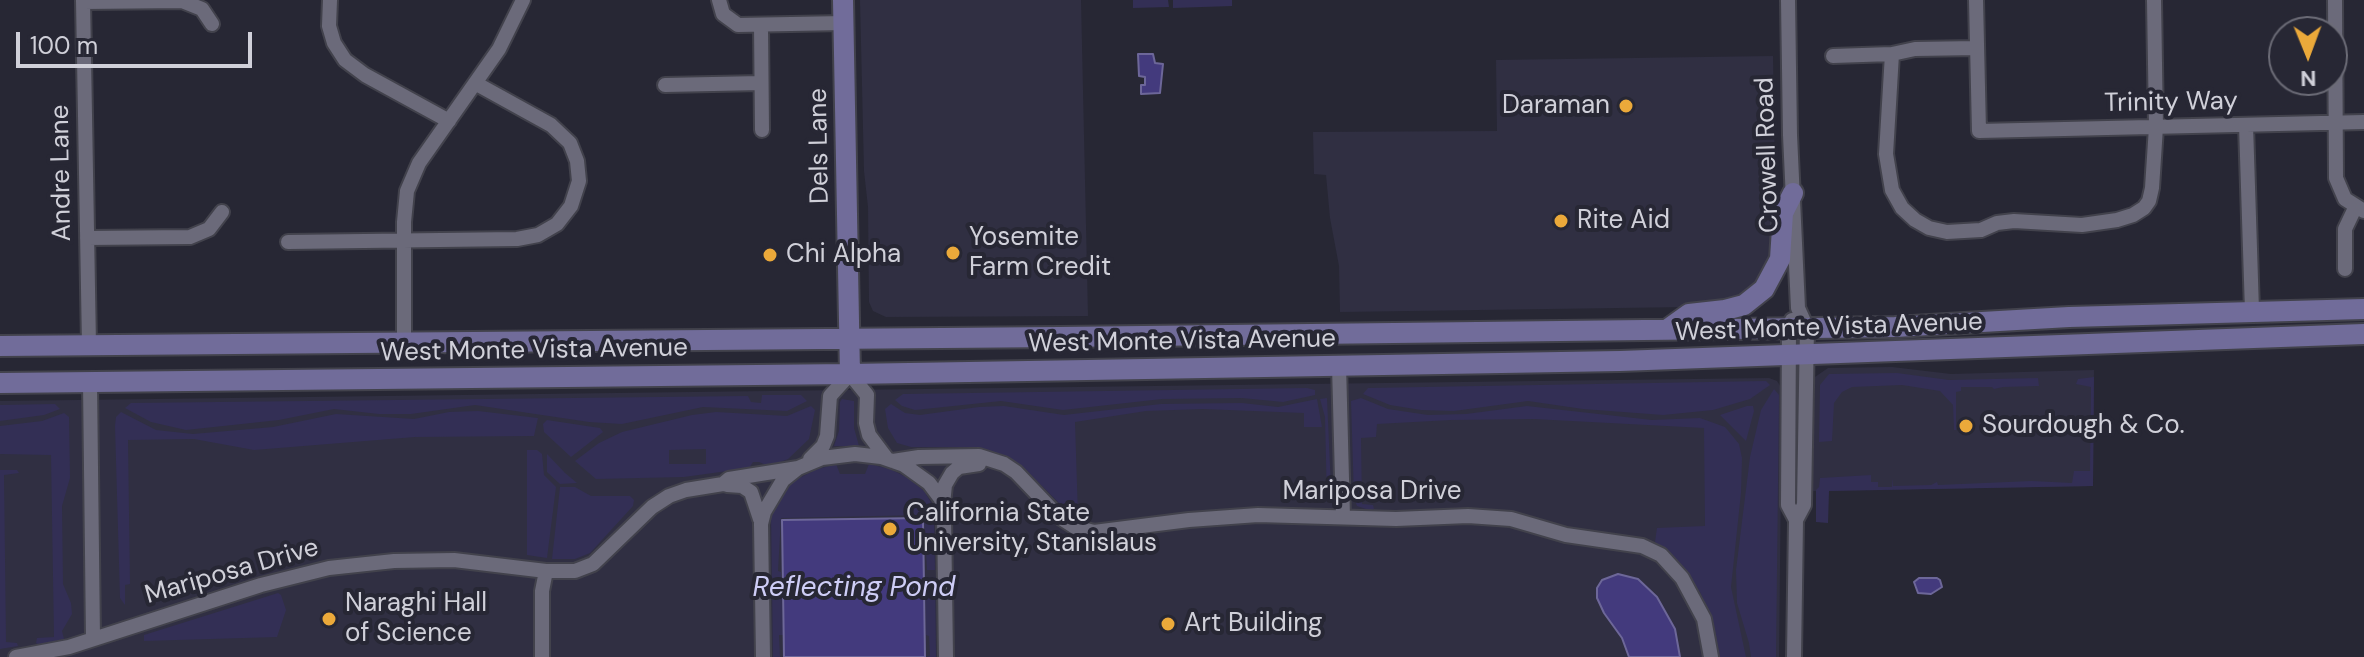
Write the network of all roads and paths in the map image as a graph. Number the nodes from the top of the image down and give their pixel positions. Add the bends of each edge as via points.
1 (330, 0) edge
2 (523, 0) edge
3 (719, 0) edge
4 (843, 0) edge
5 (1788, 0) edge
6 (1976, 0) edge
7 (2154, 0) edge
8 (2335, 0) edge
9 (83, 1) edge
10 (844, 23) junction
11 (212, 24) dead end
12 (761, 25) junction
13 (1977, 48) junction
14 (1892, 54) junction
15 (1833, 56) dead end
16 (475, 83) junction
17 (761, 83) junction
18 (665, 85) dead end
19 (449, 121) junction
20 (2364, 122) edge
21 (2336, 123) junction
22 (2246, 125) junction
23 (2156, 127) junction
24 (762, 130) dead end
25 (1793, 193) junction
26 (2360, 209) edge
27 (222, 212) dead end
28 (87, 238) junction
29 (404, 240) junction
30 (288, 242) dead end
31 (2345, 269) dead end
32 (2364, 309) edge
33 (2252, 311) junction
34 (1798, 328) junction
35 (1668, 329) junction
36 (2364, 334) edge
37 (849, 338) junction
38 (404, 342) junction
39 (89, 345) junction
40 (0, 346) edge
41 (1798, 353) junction
42 (1339, 365) junction
43 (850, 374) junction
44 (90, 382) junction
45 (0, 383) edge
46 (890, 460) junction
47 (989, 460) junction
48 (801, 466) junction
49 (723, 484) junction
50 (943, 505) junction
51 (1343, 517) junction
52 (761, 524) junction
53 (546, 571) junction
54 (93, 639) junction
55 (16, 657) edge
56 (542, 657) edge
57 (763, 657) edge
58 (946, 657) edge
59 (1711, 657) edge
60 (1794, 657) edge

1 - 19 street via 331,35 345,60
2 - 16 street
3 - 12 street via 731,22
4 - 10 main road, Dels Lane
5 - 25 street, Crowell Road
6 - 13 street
7 - 23 street
8 - 21 street
9 - 11 street via 182,1 202,9
9 - 28 street, Andre Lane
10 - 12 street
10 - 37 main road, Dels Lane
12 - 17 street
13 - 14 street
13 - 23 street, Trinity Way via 1979,131
14 - 15 street
14 - 23 street via 1887,172 1902,208 1929,228 1966,232 2014,221 2091,225 2133,215 2149,201
16 - 19 street
16 - 29 street via 563,134 579,170 577,194 557,224 528,238
17 - 18 street
17 - 24 street
19 - 29 street via 413,177 404,207
20 - 21 street, Trinity Way
21 - 22 street, Trinity Way
21 - 26 street via 2336,178 2345,199
22 - 23 street, Trinity Way
22 - 33 street
25 - 34 street, Crowell Road
25 - 35 main road via 1783,213 1780,259 1764,289 1744,305 1689,314
26 - 31 street via 2345,229
27 - 28 street via 209,229 190,237
28 - 39 street, Andre Lane
29 - 30 street
29 - 38 street
32 - 33 main road, West Monte Vista Avenue
33 - 34 main road, West Monte Vista Avenue
34 - 35 main road, West Monte Vista Avenue
34 - 41 street, Crowell Road
35 - 37 main road, West Monte Vista Avenue
36 - 41 main road, West Monte Vista Avenue
37 - 38 main road, West Monte Vista Avenue
37 - 43 main road, Dels Lane
38 - 39 main road, West Monte Vista Avenue
39 - 40 main road, West Monte Vista Avenue
41 - 42 main road, West Monte Vista Avenue
41 - 60 street, Crowell Road via 1788,505 1796,520
42 - 43 main road, West Monte Vista Avenue
42 - 51 street
43 - 44 main road, West Monte Vista Avenue
43 - 46 street via 867,395 869,435
43 - 48 street via 830,396 826,441
44 - 45 main road, West Monte Vista Avenue
44 - 54 street
46 - 47 street, Mariposa Drive
46 - 48 street, Mariposa Drive via 846,455
46 - 50 street via 929,483
47 - 50 street via 952,473
47 - 51 street, Mariposa Drive via 1016,472 1063,520 1094,532 1215,518
48 - 49 street, Mariposa Drive
48 - 52 street via 775,492
49 - 52 street via 751,492
49 - 53 street, Mariposa Drive via 686,490 657,503 593,564 575,571
50 - 58 street
51 - 59 street, Mariposa Drive via 1511,519 1566,535 1652,549 1676,569 1692,595 1704,619
52 - 57 street
53 - 54 street, Mariposa Drive via 454,560 329,568
53 - 56 street
54 - 55 street, Mariposa Drive

